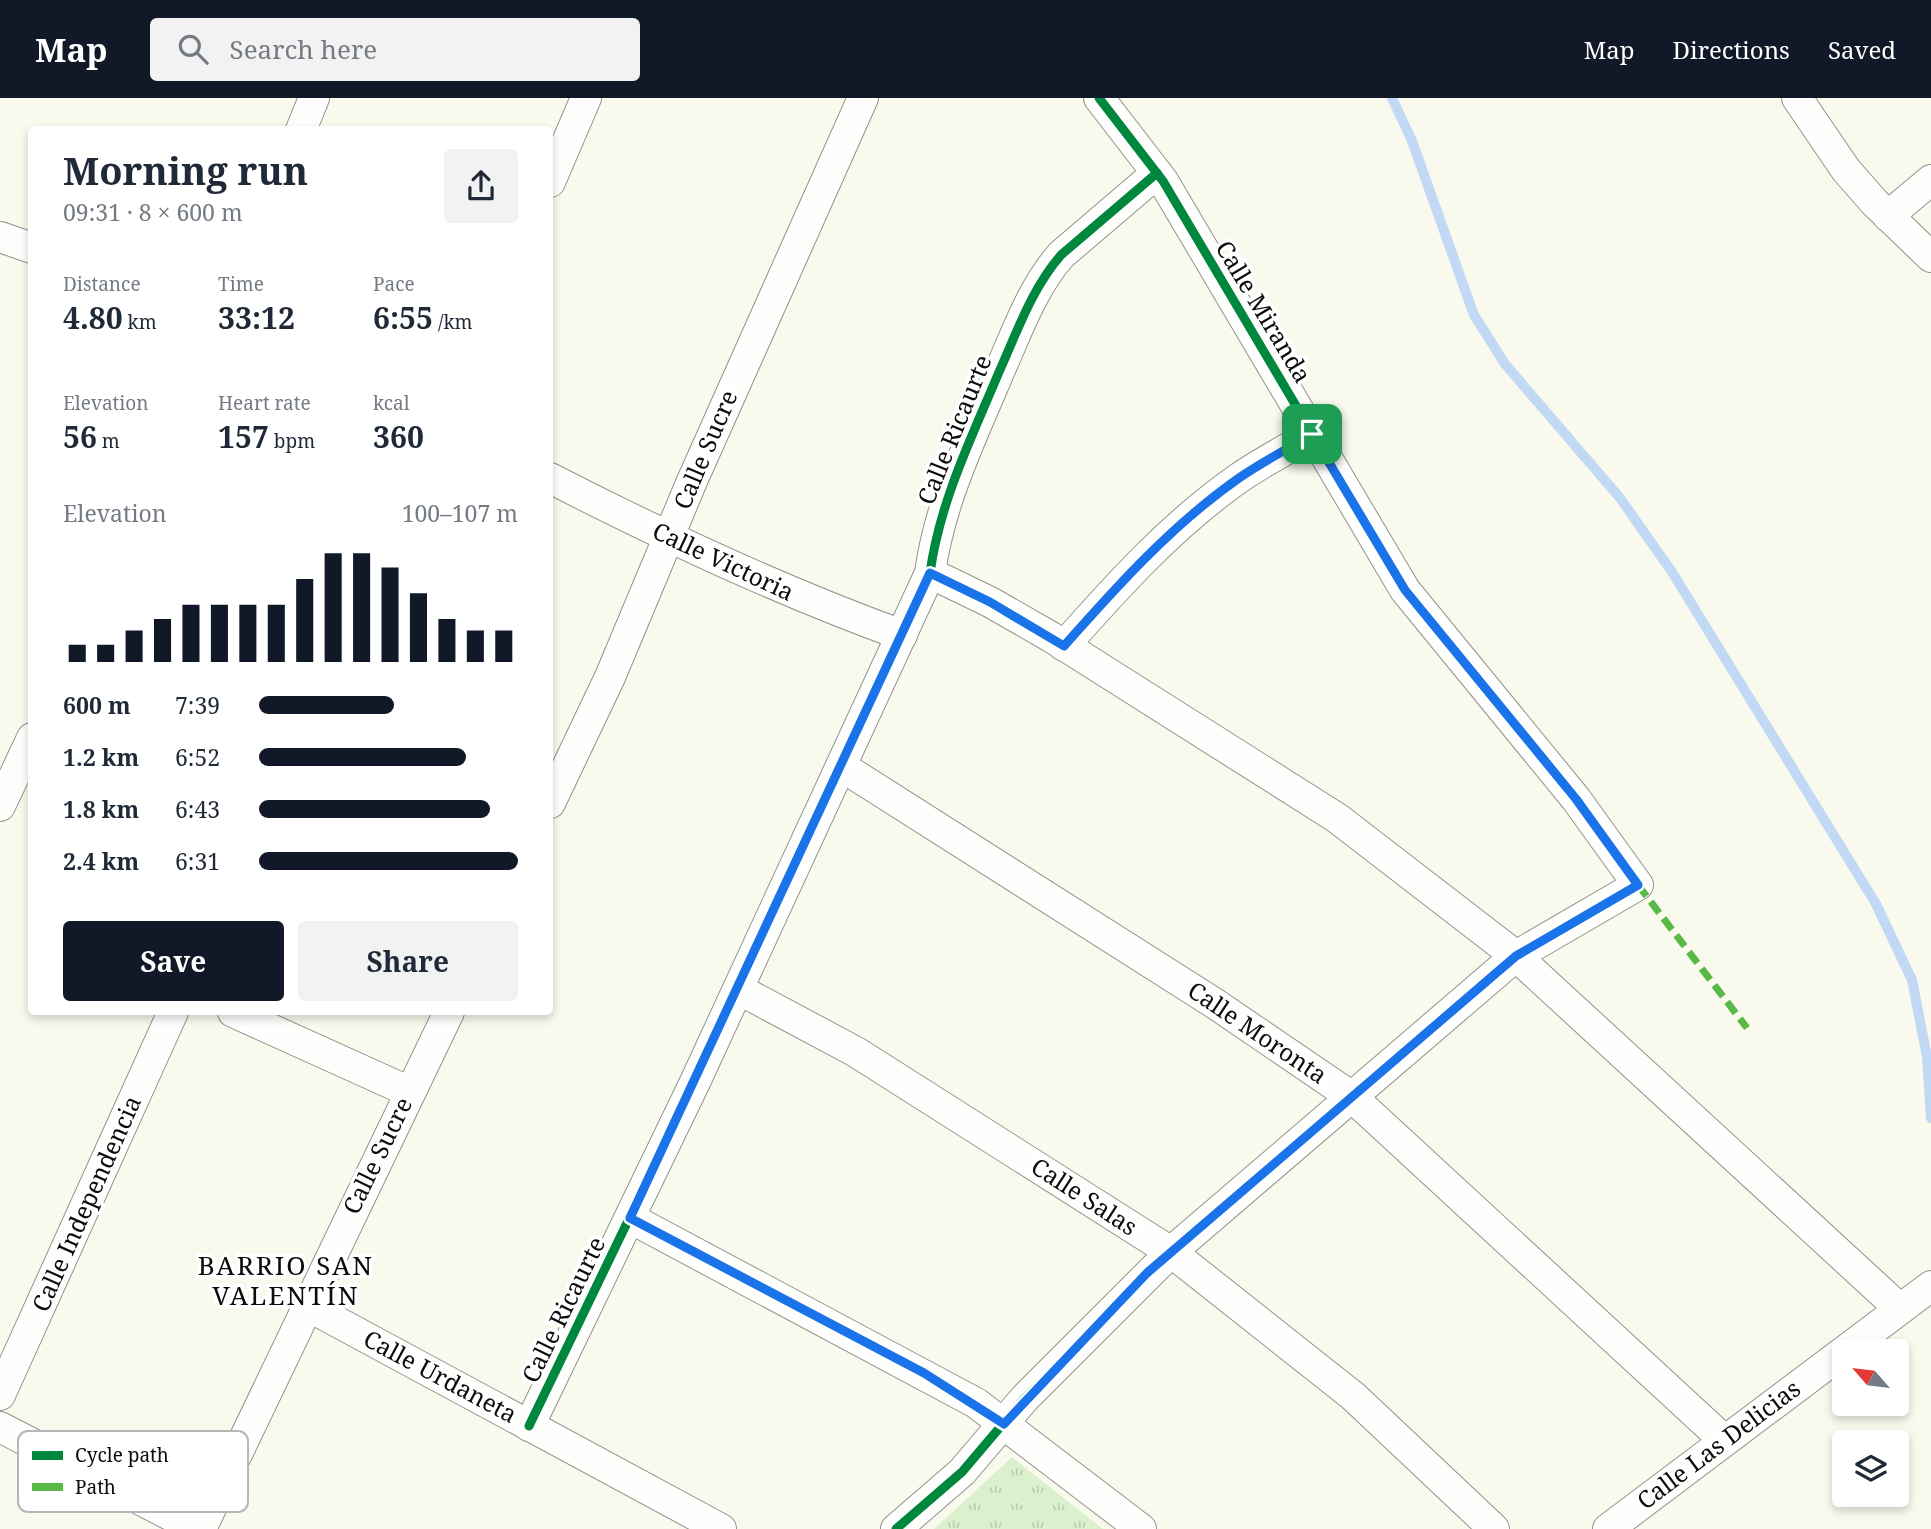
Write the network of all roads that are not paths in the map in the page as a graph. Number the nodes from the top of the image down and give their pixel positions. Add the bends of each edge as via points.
1 (314, 98) edge
2 (586, 98) edge
3 (863, 98) edge
4 (1098, 98) edge
5 (1797, 98) edge
6 (303, 126) edge
7 (1157, 173) junction
8 (553, 175) edge
9 (1931, 180) edge
10 (1888, 216) junction
11 (0, 237) edge
12 (28, 247) edge
13 (1931, 257) edge
14 (1312, 434) junction
15 (553, 480) edge
16 (669, 538) junction
17 (930, 573) junction
18 (902, 635) junction
19 (1064, 646) junction
20 (28, 746) edge
21 (841, 766) junction
22 (553, 797) edge
23 (0, 806) edge
24 (1516, 956) junction
25 (738, 989) junction
26 (172, 1015) edge
27 (240, 1015) edge
28 (448, 1015) edge
29 (410, 1092) junction
30 (1352, 1097) junction
31 (630, 1218) junction
32 (1171, 1252) junction
33 (1931, 1286) edge
34 (306, 1305) junction
35 (1900, 1309) junction
36 (0, 1395) edge
37 (1004, 1424) junction
38 (529, 1426) junction
39 (0, 1427) edge
40 (246, 1431) edge
41 (18, 1436) edge
42 (1724, 1440) junction
43 (166, 1512) edge
44 (207, 1512) edge
45 (199, 1529) edge
46 (720, 1529) edge
47 (896, 1529) edge
48 (1141, 1529) edge
49 (1494, 1529) edge
50 (1608, 1529) edge

1 - 6 street
2 - 8 street
3 - 16 street, Calle Sucre
4 - 7 street, Calle Miranda
5 - 10 street via 1846,170
7 - 14 street, Calle Miranda
7 - 17 street, Calle Ricaurte via 1048,270 948,491
9 - 10 street
10 - 13 street
11 - 12 street
14 - 19 street via 1238,478 1186,520 1133,569
14 - 24 street, Calle Miranda via 1405,590 1576,799 1638,885
15 - 16 street, Calle Victoria
16 - 18 street, Calle Victoria via 808,601
16 - 22 street, Calle Sucre
17 - 18 street, Calle Ricaurte
17 - 19 street
18 - 21 street, Calle Ricaurte
19 - 24 street via 1337,818
20 - 23 street
21 - 25 street, Calle Ricaurte
21 - 30 street, Calle Moronta via 1214,1003
24 - 30 street
24 - 35 street
25 - 31 street, Calle Ricaurte
25 - 32 street, Calle Salas via 856,1052
26 - 36 street, Calle Independencia
27 - 29 street
28 - 29 street, Calle Sucre
29 - 34 street, Calle Sucre
30 - 32 street
30 - 42 street, Calle Moronta
31 - 37 street via 924,1373
31 - 38 street, Calle Ricaurte
32 - 37 street
32 - 49 street, Calle Salas via 1353,1396
33 - 35 street, Calle Las Delicias
34 - 38 street, Calle Urdaneta
34 - 40 street, Calle Sucre
35 - 42 street, Calle Las Delicias
37 - 47 street via 962,1472
37 - 48 street
38 - 46 street, Calle Urdaneta
39 - 41 street
42 - 50 street, Calle Las Delicias
43 - 45 street
44 - 45 street, Calle Sucre

